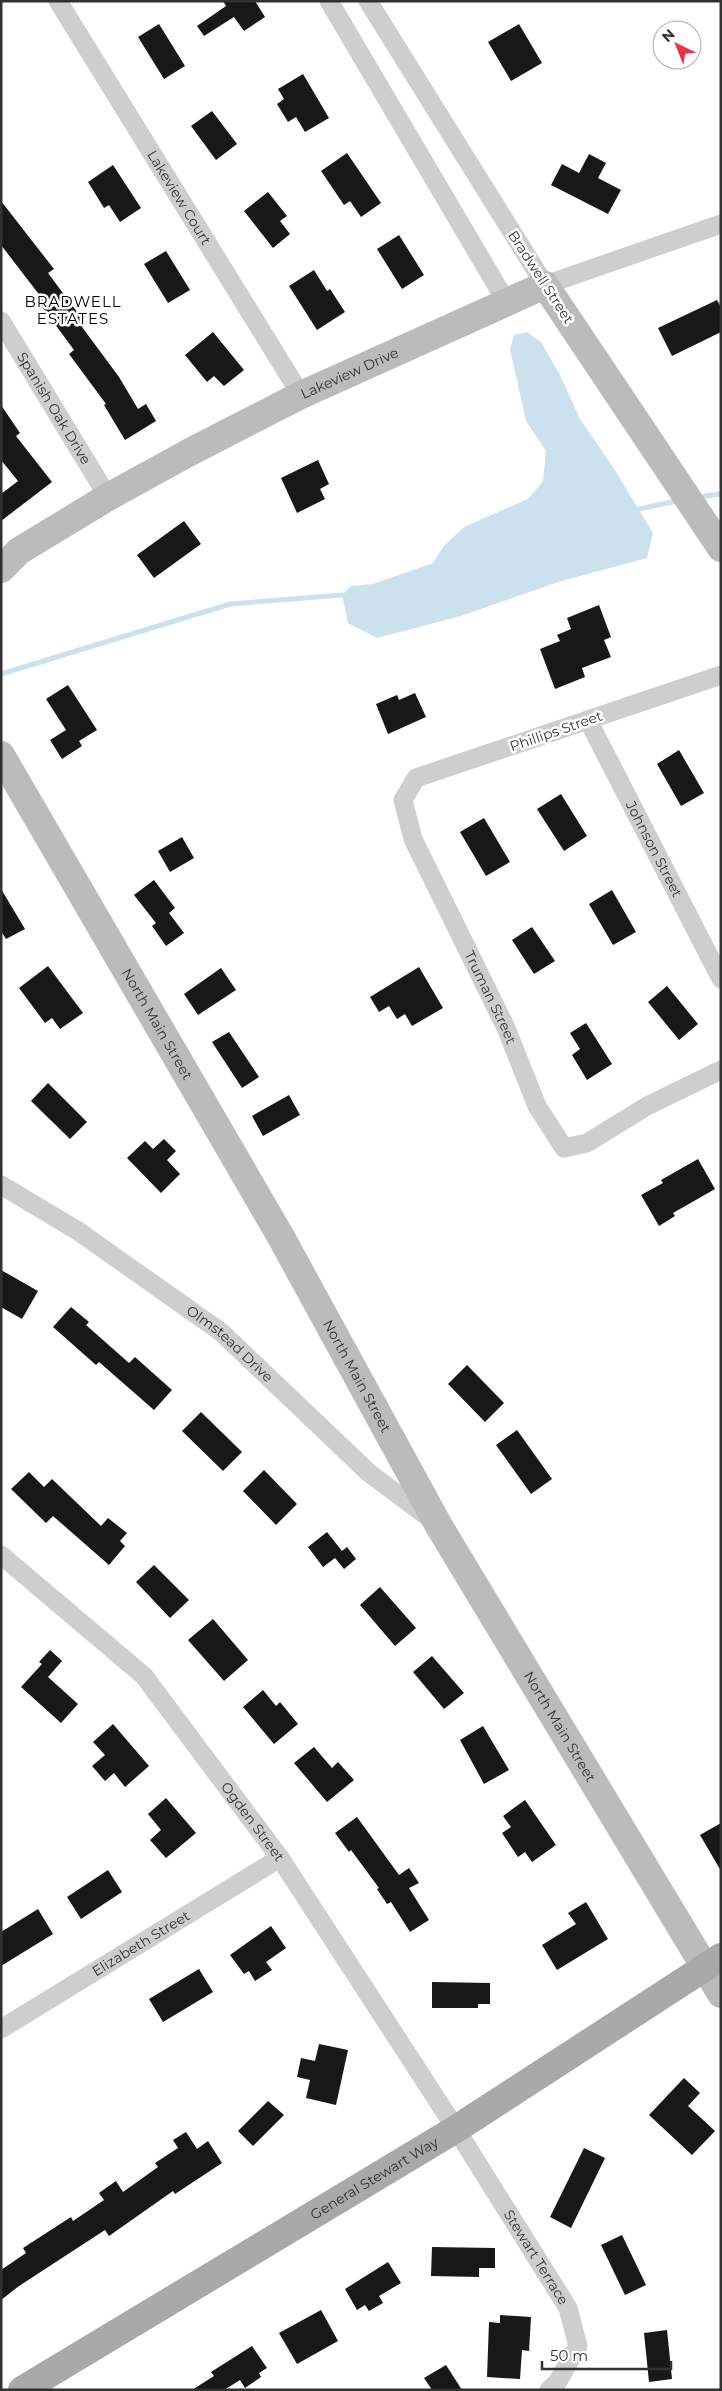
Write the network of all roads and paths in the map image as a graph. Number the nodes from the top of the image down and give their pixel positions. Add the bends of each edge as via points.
1 (58, 1) edge
2 (329, 1) edge
3 (368, 1) edge
4 (721, 224) edge
5 (545, 285) junction
6 (507, 303) junction
7 (4, 332) edge
8 (301, 394) junction
9 (108, 497) junction
10 (721, 548) edge
11 (1, 569) edge
12 (721, 675) edge
13 (588, 720) junction
14 (1, 755) edge
15 (403, 800) joint
16 (721, 978) edge
17 (721, 1070) edge
18 (1, 1185) edge
19 (439, 1526) junction
20 (1, 1555) edge
21 (280, 1858) junction
22 (713, 1962) edge
23 (721, 1994) edge
24 (1, 2029) edge
25 (456, 2129) junction
26 (22, 2390) edge
27 (549, 2390) edge

1 - 8 street, Lakeview Court
2 - 6 street
3 - 5 street, Bradwell Street
4 - 5 street, Lakeview Drive
5 - 6 street, Lakeview Drive
5 - 10 street, Bradwell Street
6 - 8 street, Lakeview Drive
7 - 9 street, Spanish Oak Drive
8 - 9 street, Lakeview Drive
9 - 11 street, Lakeview Drive via 19,551
12 - 13 street, Phillips Street
13 - 15 street, Phillips Street via 416,778
13 - 16 street, Johnson Street
14 - 19 street, North Main Street via 281,1237
15 - 17 street, Truman Street via 413,839 506,1028 537,1106 564,1148 587,1143 647,1106
18 - 19 street, Olmstead Drive via 78,1231 221,1332 369,1473
19 - 22 street, North Main Street
20 - 21 street, Ogden Street via 144,1676
21 - 24 street, Elizabeth Street
21 - 25 street, Ogden Street
22 - 23 street, North Main Street
22 - 25 main road, General Stewart Way
25 - 26 main road, General Stewart Way
25 - 27 street, Stewart Terrace via 568,2308 578,2346 557,2383

